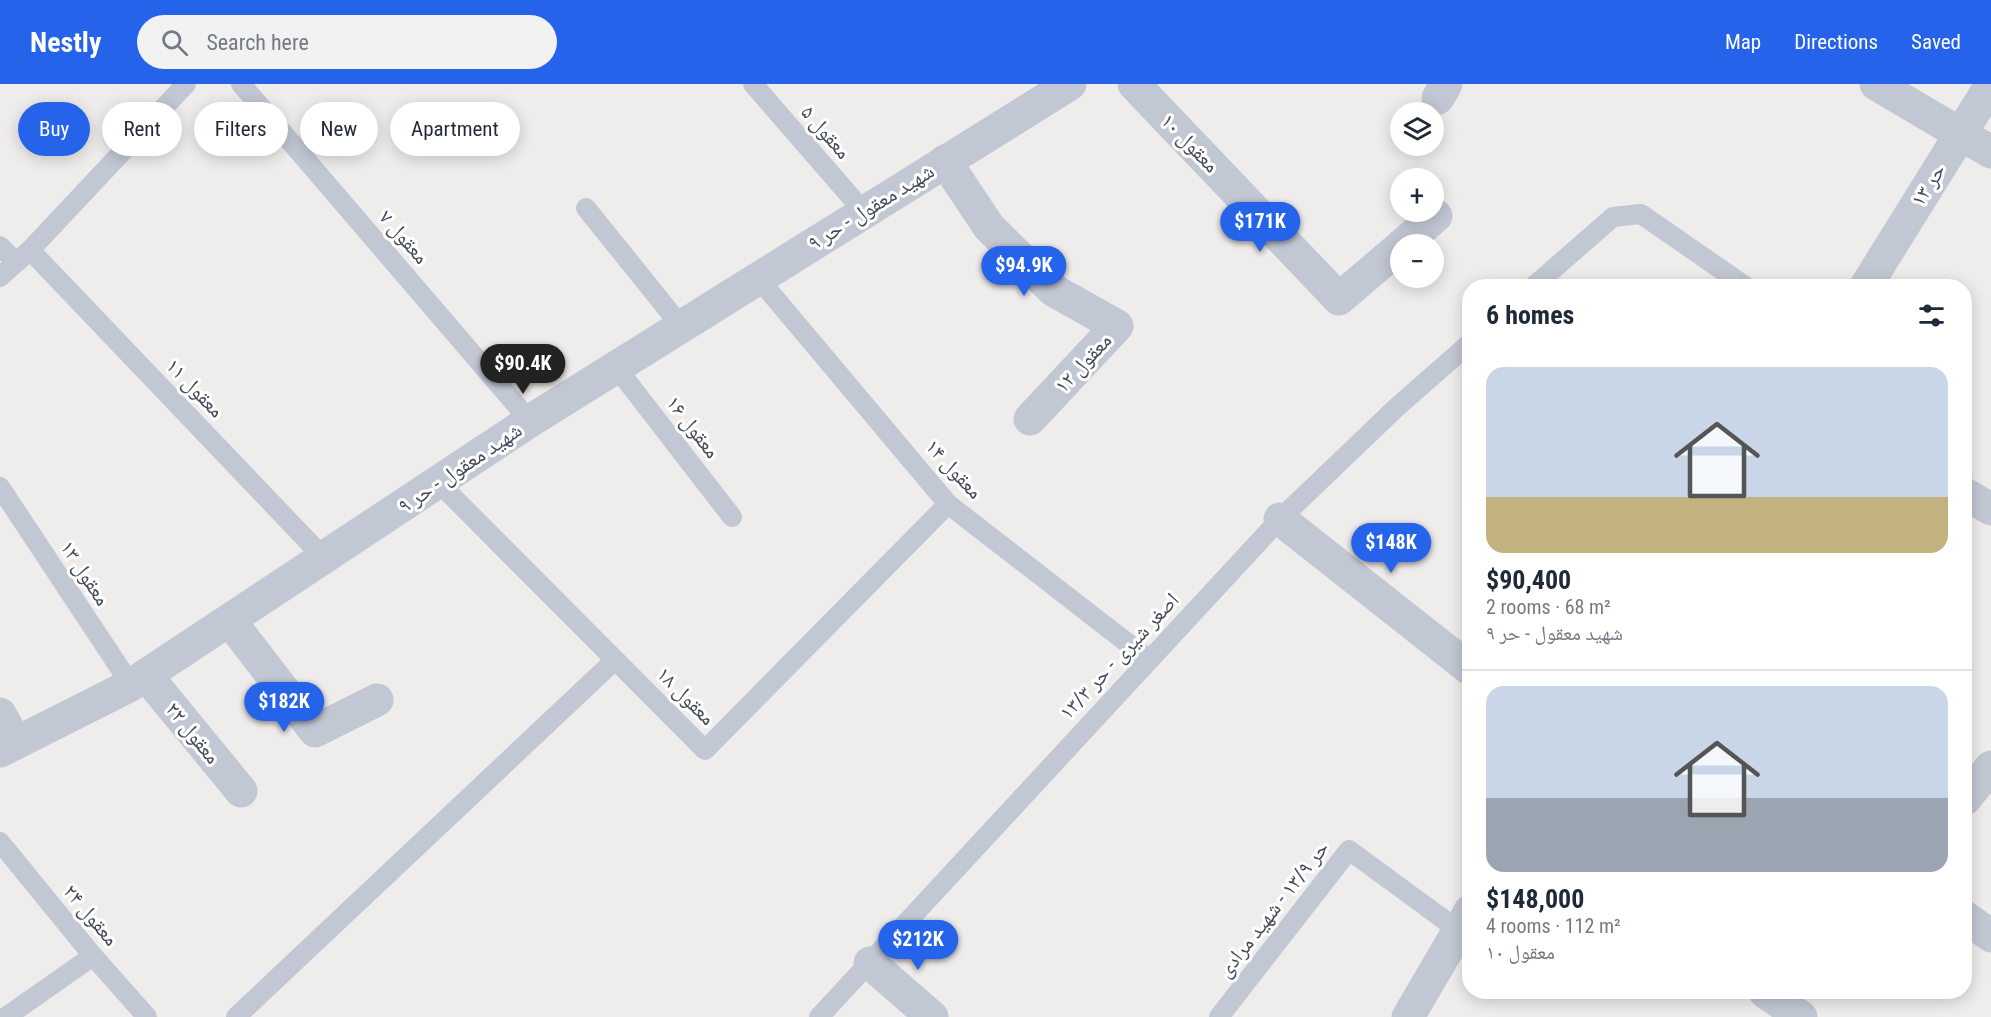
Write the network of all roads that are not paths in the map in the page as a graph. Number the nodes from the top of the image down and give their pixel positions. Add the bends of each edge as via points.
1 (186, 84) edge
2 (241, 84) edge
3 (753, 84) edge
4 (1071, 84) edge
5 (1134, 84) edge
6 (1876, 84) edge
7 (1991, 85) edge
8 (1960, 134) junction
9 (1991, 152) edge
10 (945, 161) junction
11 (586, 208) dead end
12 (864, 212) junction
13 (1429, 222) edge
14 (1415, 234) edge
15 (0, 246) edge
16 (1390, 255) edge
17 (23, 256) junction
18 (0, 277) edge
19 (758, 278) junction
20 (1542, 279) edge
21 (1735, 279) edge
22 (1870, 279) edge
23 (681, 326) junction
24 (1462, 350) edge
25 (616, 367) junction
26 (1030, 419) dead end
27 (530, 421) junction
28 (439, 483) junction
29 (0, 487) edge
30 (1972, 498) edge
31 (948, 504) junction
32 (1991, 509) edge
33 (732, 517) dead end
34 (1280, 519) junction
35 (325, 559) junction
36 (230, 621) junction
37 (1148, 658) junction
38 (615, 660) junction
39 (1462, 663) edge
40 (138, 680) junction
41 (377, 700) dead end
42 (0, 714) edge
43 (8, 747) edge
44 (1991, 767) edge
45 (241, 790) dead end
46 (1972, 791) edge
47 (0, 842) edge
48 (1462, 919) edge
49 (1972, 922) edge
50 (1462, 924) edge
51 (1991, 936) edge
52 (93, 956) junction
53 (870, 963) junction
54 (1775, 999) edge
55 (1417, 1014) edge
56 (6, 1017) edge
57 (147, 1017) edge
58 (236, 1017) edge
59 (819, 1017) edge
60 (932, 1017) edge
61 (1219, 1017) edge
62 (1801, 1017) edge

1 - 17 lane
2 - 27 lane, معقول ۷
3 - 12 lane, معقول ۵
4 - 10 street, شهید معقول - حر ۹
5 - 16 street, معقول ۱۰ via 1339,299
6 - 8 street
7 - 8 street, حر ۱۳
8 - 9 street
8 - 22 street, حر ۱۳
10 - 12 street, شهید معقول - حر ۹
10 - 26 street, معقول ۱۲ via 989,227 1053,290 1117,326
11 - 23 lane
12 - 19 street, شهید معقول - حر ۹
13 - 14 street, معقول ۱۰
15 - 17 lane, معقول ۱۱
17 - 18 lane
17 - 35 lane, معقول ۱۱
19 - 23 street, شهید معقول - حر ۹
19 - 31 lane, معقول ۱۴
20 - 21 lane via 1613,217 1641,214
23 - 25 street, شهید معقول - حر ۹
24 - 34 lane, اصغر شیری - حر ۱۳/۳
25 - 27 street, شهید معقول - حر ۹
25 - 33 lane, معقول ۱۶
27 - 28 street, شهید معقول - حر ۹
28 - 35 street, شهید معقول - حر ۹
28 - 38 lane, معقول ۱۸
29 - 40 lane, معقول ۱۳
30 - 32 street
31 - 37 lane, معقول ۱۴
31 - 38 lane, معقول ۱۸ via 705,750
34 - 37 lane, اصغر شیری - حر ۱۳/۳
34 - 39 street
35 - 36 street, شهید معقول - حر ۹
36 - 40 street, شهید معقول - حر ۹
36 - 41 street via 315,731
37 - 53 lane, اصغر شیری - حر ۱۳/۳
38 - 58 lane
40 - 43 street, شهید معقول - حر ۹
40 - 45 street, معقول ۲۲
42 - 43 street
44 - 46 street
47 - 52 lane, معقول ۲۴
48 - 61 lane, حر ۱۳/۹ - شهید مرادی via 1349,850
49 - 51 street
50 - 55 street
52 - 56 lane
52 - 57 lane, معقول ۲۴
53 - 59 lane, اصغر شیری - حر ۱۳/۳
53 - 60 street
54 - 62 street

